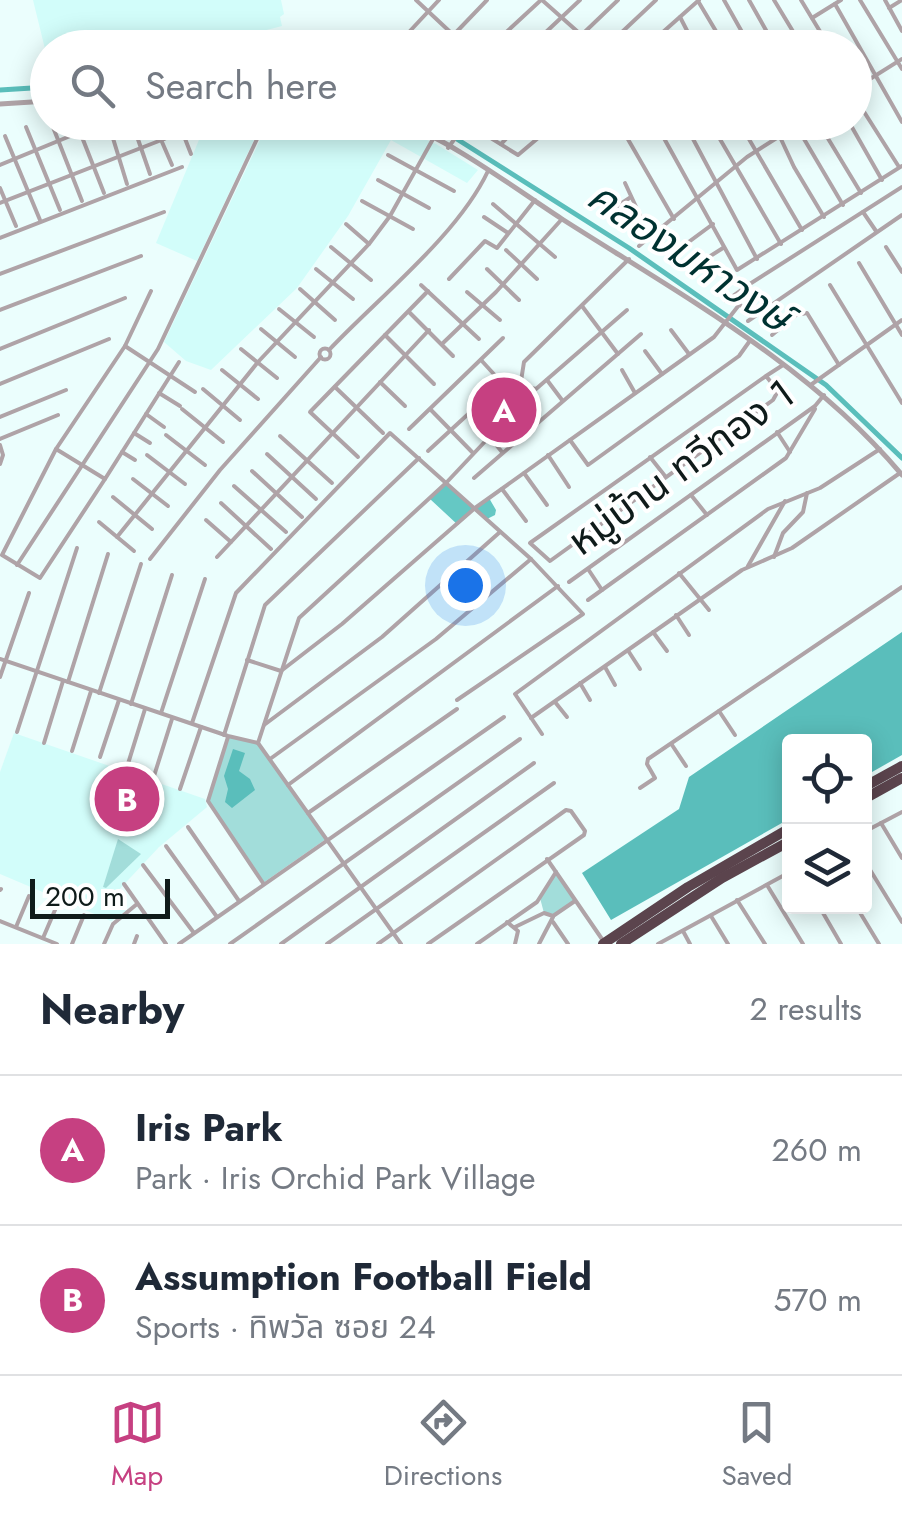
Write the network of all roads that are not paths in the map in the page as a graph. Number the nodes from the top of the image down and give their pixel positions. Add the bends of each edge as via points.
1 (416, 0) edge
2 (439, 0) edge
3 (487, 0) edge
4 (541, 0) edge
5 (580, 0) edge
6 (618, 0) edge
7 (656, 0) edge
8 (698, 0) edge
9 (724, 0) edge
10 (749, 0) edge
11 (774, 0) edge
12 (801, 0) edge
13 (860, 0) edge
14 (885, 0) edge
15 (902, 0) edge
16 (838, 2) edge
17 (889, 8) junction
18 (428, 10) junction
19 (680, 17) junction
20 (560, 18) junction
21 (812, 18) junction
22 (901, 28) edge
23 (411, 30) edge
24 (448, 30) edge
25 (456, 30) edge
26 (508, 30) edge
27 (548, 30) edge
28 (576, 30) edge
29 (586, 30) edge
30 (624, 30) edge
31 (665, 30) edge
32 (687, 30) edge
33 (716, 30) edge
34 (742, 30) edge
35 (766, 30) edge
36 (792, 30) edge
37 (819, 30) edge
38 (853, 30) edge
39 (900, 61) edge
40 (872, 65) edge
41 (902, 69) edge
42 (877, 74) junction
43 (872, 78) edge
44 (30, 102) edge
45 (0, 104) edge
46 (872, 118) edge
47 (901, 118) edge
48 (26, 127) dead end
49 (5, 136) dead end
50 (30, 137) edge
51 (31, 140) edge
52 (62, 140) edge
53 (83, 140) edge
54 (113, 140) edge
55 (138, 140) edge
56 (162, 140) joint
57 (186, 140) edge
58 (256, 140) edge
59 (432, 140) edge
60 (435, 140) edge
61 (453, 140) edge
62 (494, 140) edge
63 (505, 140) edge
64 (535, 140) edge
65 (628, 140) edge
66 (665, 140) edge
67 (694, 140) edge
68 (720, 140) edge
69 (749, 140) edge
70 (774, 140) edge
71 (781, 140) edge
72 (804, 140) edge
73 (829, 140) edge
74 (859, 140) edge
75 (58, 142) junction
76 (501, 144) junction
77 (141, 148) junction
78 (448, 148) junction
79 (36, 151) junction
80 (756, 152) junction
81 (191, 154) dead end
82 (388, 155) dead end
83 (119, 157) junction
84 (15, 159) junction
85 (172, 165) dead end
86 (0, 166) edge
87 (93, 166) junction
88 (901, 166) edge
89 (182, 167) dead end
90 (734, 167) junction
91 (416, 171) junction
92 (488, 171) junction
93 (150, 174) dead end
94 (72, 175) junction
95 (378, 180) dead end
96 (882, 180) junction
97 (716, 182) junction
98 (625, 183) dead end
99 (127, 184) dead end
100 (50, 185) junction
101 (902, 187) edge
102 (0, 188) edge
103 (27, 191) junction
104 (454, 191) dead end
105 (104, 193) dead end
106 (861, 193) junction
107 (403, 194) junction
108 (632, 198) junction
109 (699, 199) junction
110 (362, 200) dead end
111 (535, 200) junction
112 (82, 201) dead end
113 (3, 202) edge
114 (599, 202) dead end
115 (494, 204) dead end
116 (843, 205) junction
117 (430, 208) dead end
118 (60, 210) dead end
119 (164, 212) dead end
120 (863, 212) junction
121 (902, 215) edge
122 (390, 216) junction
123 (484, 217) dead end
124 (824, 217) junction
125 (562, 218) junction
126 (40, 220) dead end
127 (674, 220) junction
128 (517, 222) junction
129 (346, 224) dead end
130 (713, 224) junction
131 (16, 226) dead end
132 (414, 229) dead end
133 (802, 230) junction
134 (876, 231) junction
135 (508, 234) junction
136 (650, 236) junction
137 (0, 238) edge
138 (369, 244) junction
139 (541, 244) junction
140 (781, 244) junction
141 (639, 246) dead end
142 (331, 247) dead end
143 (725, 247) junction
144 (886, 247) dead end
145 (506, 250) dead end
146 (141, 256) dead end
147 (555, 257) dead end
148 (667, 258) dead end
149 (628, 259) junction
150 (756, 259) junction
151 (97, 263) dead end
152 (859, 263) dead end
153 (351, 264) junction
154 (522, 264) junction
155 (693, 267) dead end
156 (316, 269) dead end
157 (487, 269) dead end
158 (101, 272) junction
159 (902, 272) edge
160 (0, 274) edge
161 (448, 278) dead end
162 (537, 279) dead end
163 (371, 280) dead end
164 (333, 283) junction
165 (422, 285) dead end
166 (503, 285) junction
167 (830, 286) dead end
168 (745, 288) junction
169 (300, 289) dead end
170 (428, 291) junction
171 (151, 292) dead end
172 (468, 292) dead end
173 (125, 298) dead end
174 (353, 299) dead end
175 (518, 300) dead end
176 (726, 301) dead end
177 (316, 303) junction
178 (483, 305) junction
179 (739, 305) junction
180 (582, 306) junction
181 (280, 309) dead end
182 (0, 310) edge
183 (626, 310) dead end
184 (409, 312) junction
185 (760, 313) junction
186 (335, 320) dead end
187 (500, 320) dead end
188 (902, 320) edge
189 (724, 322) junction
190 (748, 322) dead end
191 (297, 323) junction
192 (464, 324) junction
193 (896, 324) junction
194 (261, 329) dead end
195 (429, 330) junction
196 (671, 330) dead end
197 (601, 332) junction
198 (641, 334) dead end
199 (902, 334) edge
200 (772, 335) dead end
201 (385, 336) junction
202 (314, 337) dead end
203 (479, 338) dead end
204 (503, 338) dead end
205 (110, 339) dead end
206 (749, 342) junction
207 (442, 343) junction
208 (278, 344) junction
209 (125, 346) junction
210 (867, 346) junction
211 (0, 348) edge
212 (241, 349) dead end
213 (645, 351) dead end
214 (689, 354) junction
215 (405, 355) junction
216 (618, 355) junction
217 (452, 356) dead end
218 (294, 357) dead end
219 (481, 360) junction
220 (178, 362) dead end
221 (258, 362) junction
222 (150, 363) junction
223 (782, 365) junction
224 (840, 366) junction
225 (222, 370) dead end
226 (622, 370) dead end
227 (662, 374) junction
228 (170, 376) junction
229 (766, 376) junction
230 (277, 378) dead end
231 (547, 380) junction
232 (379, 381) junction
233 (502, 383) junction
234 (519, 383) junction
235 (0, 384) edge
236 (240, 384) junction
237 (434, 384) dead end
238 (812, 384) junction
239 (335, 387) junction
240 (523, 389) junction
241 (66, 390) dead end
242 (203, 390) dead end
243 (195, 392) dead end
244 (159, 393) junction
245 (635, 393) junction
246 (824, 395) junction
247 (258, 398) dead end
248 (563, 401) junction
249 (902, 403) edge
250 (222, 405) junction
251 (356, 406) junction
252 (405, 406) dead end
253 (815, 406) junction
254 (430, 408) junction
255 (146, 414) junction
256 (58, 415) dead end
257 (0, 417) edge
258 (240, 420) dead end
259 (204, 426) junction
260 (164, 427) dead end
261 (410, 429) dead end
262 (449, 430) junction
263 (331, 432) junction
264 (777, 432) junction
265 (134, 433) junction
266 (383, 433) dead end
267 (166, 434) dead end
268 (280, 436) dead end
269 (489, 436) junction
270 (570, 440) junction
271 (0, 442) edge
272 (223, 442) dead end
273 (150, 443) dead end
274 (185, 449) junction
275 (56, 450) junction
276 (880, 450) junction
277 (428, 451) dead end
278 (122, 452) junction
279 (790, 452) junction
280 (473, 453) junction
281 (503, 453) junction
282 (267, 454) dead end
283 (147, 455) dead end
284 (548, 455) junction
285 (2, 456) edge
286 (650, 456) junction
287 (358, 457) dead end
288 (418, 458) junction
289 (135, 460) dead end
290 (306, 460) junction
291 (0, 464) edge
292 (205, 464) dead end
293 (82, 465) junction
294 (168, 471) junction
295 (252, 471) dead end
296 (524, 473) junction
297 (901, 474) edge
298 (291, 476) junction
299 (666, 477) junction
300 (474, 478) dead end
301 (105, 479) junction
302 (134, 479) dead end
303 (332, 483) dead end
304 (446, 483) junction
305 (185, 484) dead end
306 (234, 486) dead end
307 (569, 486) dead end
308 (502, 489) junction
309 (151, 492) junction
310 (276, 493) junction
311 (807, 493) junction
312 (691, 494) junction
313 (113, 497) dead end
314 (316, 499) dead end
315 (785, 501) junction
316 (221, 503) dead end
317 (548, 505) dead end
318 (168, 506) dead end
319 (475, 508) junction
320 (260, 509) junction
321 (135, 514) junction
322 (707, 515) junction
323 (302, 517) dead end
324 (206, 520) dead end
325 (526, 521) dead end
326 (99, 522) dead end
327 (246, 526) junction
328 (152, 529) dead end
329 (286, 532) dead end
330 (500, 532) junction
331 (117, 537) junction
332 (230, 542) junction
333 (77, 548) dead end
334 (271, 548) dead end
335 (134, 550) dead end
336 (108, 554) dead end
337 (218, 557) dead end
338 (774, 557) junction
339 (150, 559) dead end
340 (531, 559) junction
341 (141, 564) dead end
342 (17, 565) junction
343 (748, 566) junction
344 (588, 569) junction
345 (679, 574) junction
346 (172, 575) dead end
347 (205, 579) dead end
348 (569, 582) dead end
349 (558, 586) junction
350 (902, 588) edge
351 (602, 590) junction
352 (29, 593) dead end
353 (700, 598) junction
354 (588, 600) dead end
355 (709, 610) dead end
356 (676, 615) junction
357 (652, 632) junction
358 (690, 635) dead end
359 (628, 650) junction
360 (667, 652) dead end
361 (247, 660) junction
362 (2, 661) edge
363 (604, 666) junction
364 (640, 669) dead end
365 (281, 671) junction
366 (36, 672) junction
367 (0, 677) edge
368 (65, 682) junction
369 (580, 683) junction
370 (615, 685) dead end
371 (91, 691) junction
372 (99, 693) junction
373 (118, 700) junction
374 (457, 700) dead end
375 (590, 700) dead end
376 (556, 702) junction
377 (130, 704) junction
378 (145, 708) junction
379 (457, 708) dead end
380 (719, 711) junction
381 (162, 713) junction
382 (172, 717) junction
383 (504, 717) dead end
384 (567, 717) dead end
385 (531, 718) junction
386 (192, 723) junction
387 (264, 724) junction
388 (201, 726) junction
389 (17, 732) dead end
390 (542, 734) dead end
391 (735, 734) dead end
392 (226, 735) junction
393 (520, 739) dead end
394 (44, 743) dead end
395 (258, 743) junction
396 (671, 744) junction
397 (72, 750) dead end
398 (100, 757) dead end
399 (270, 759) junction
400 (534, 763) dead end
401 (686, 766) dead end
402 (902, 766) edge
403 (127, 767) dead end
404 (154, 776) dead end
405 (902, 778) edge
406 (554, 783) dead end
407 (872, 783) edge
408 (288, 785) junction
409 (180, 788) dead end
410 (640, 788) dead end
411 (872, 795) edge
412 (902, 812) edge
413 (308, 813) junction
414 (881, 824) junction
415 (188, 827) dead end
416 (872, 828) edge
417 (782, 833) edge
418 (326, 840) junction
419 (782, 844) edge
420 (166, 846) dead end
421 (902, 858) edge
422 (547, 859) junction
423 (343, 863) junction
424 (142, 865) dead end
425 (556, 872) junction
426 (872, 873) edge
427 (782, 877) edge
428 (124, 884) dead end
429 (263, 884) junction
430 (767, 885) junction
431 (360, 887) junction
432 (29, 896) dead end
433 (737, 900) junction
434 (240, 901) junction
435 (575, 901) junction
436 (58, 903) dead end
437 (137, 904) junction
438 (376, 910) junction
439 (823, 914) edge
440 (861, 914) edge
441 (84, 915) dead end
442 (710, 916) junction
443 (217, 918) junction
444 (553, 919) junction
445 (0, 921) edge
446 (507, 922) junction
447 (902, 922) edge
448 (16, 927) junction
449 (515, 928) junction
450 (682, 931) junction
451 (393, 933) junction
452 (194, 934) junction
453 (136, 936) dead end
454 (43, 938) junction
455 (57, 944) edge
456 (72, 944) edge
457 (104, 944) edge
458 (134, 944) edge
459 (166, 944) edge
460 (180, 944) edge
461 (230, 944) edge
462 (281, 944) edge
463 (327, 944) edge
464 (378, 944) edge
465 (401, 944) edge
466 (428, 944) edge
467 (477, 944) edge
468 (515, 944) edge
469 (540, 944) edge
470 (568, 944) edge
471 (604, 944) edge
472 (621, 944) edge
473 (658, 944) edge
474 (690, 944) edge
475 (728, 944) edge
476 (765, 944) edge
477 (804, 944) edge
478 (841, 944) edge
479 (879, 944) edge

1 - 18 street
2 - 18 street
3 - 25 street
4 - 20 street
4 - 26 street
5 - 20 street
6 - 29 street
7 - 30 street
8 - 19 street
8 - 33 street
9 - 34 street
10 - 35 street
11 - 36 street
12 - 21 street
13 - 39 street
14 - 17 street
15 - 17 street
16 - 21 street
16 - 38 street
17 - 22 street
18 - 23 street
18 - 24 street
19 - 31 street
19 - 32 street
20 - 27 street
20 - 28 street
21 - 37 street
39 - 41 street
39 - 42 street
40 - 42 street
42 - 43 street
42 - 47 street
44 - 45 street
46 - 88 street
48 - 50 street
49 - 84 street
51 - 79 street
52 - 75 street
53 - 87 street
54 - 83 street
55 - 77 street
56 - 77 street
56 - 85 street
57 - 81 street
58 - 222 street
59 - 91 street
60 - 78 street
61 - 78 street
62 - 76 street
63 - 76 street
64 - 76 street via 518,155
65 - 127 street
66 - 109 street
67 - 97 street
68 - 90 street
69 - 80 street
70 - 80 street
71 - 124 street
72 - 116 street
73 - 106 street
74 - 96 street
75 - 79 street
75 - 94 street
77 - 83 street
77 - 93 street
78 - 92 street
79 - 84 street
79 - 100 street
80 - 90 street
80 - 133 street
82 - 91 street
83 - 87 street
83 - 99 street
84 - 86 street
84 - 103 street
87 - 94 street
87 - 105 street
88 - 96 street
89 - 137 street
90 - 97 street
90 - 140 street
91 - 104 street
91 - 107 street
92 - 111 street
92 - 339 street via 452,224 329,350 329,358 321,357
94 - 100 street
94 - 112 street
95 - 107 street
96 - 106 street
97 - 109 street
97 - 150 street
98 - 108 street
100 - 103 street
100 - 118 street
101 - 120 street
102 - 113 street
103 - 113 street
103 - 126 street
106 - 116 street
107 - 117 street
107 - 122 street
108 - 114 street via 608,212
108 - 136 street
109 - 127 street
109 - 130 street
110 - 122 street
111 - 125 street
111 - 128 street
113 - 131 street
115 - 128 street
116 - 124 street
119 - 160 street
120 - 134 street
120 - 168 street
121 - 134 street
122 - 132 street
122 - 138 street
123 - 135 street
124 - 133 street
125 - 139 street
125 - 149 street
127 - 136 street
128 - 135 street
128 - 139 street
129 - 138 street
130 - 143 street
130 - 148 street
133 - 140 street
134 - 185 street
135 - 161 street via 496,248 485,241
136 - 141 street
138 - 153 street
139 - 147 street
139 - 154 street
140 - 150 street
142 - 153 street
143 - 150 street via 736,270
143 - 155 street
144 - 159 street
145 - 154 street
146 - 158 street
149 - 180 street
149 - 189 street
151 - 158 street
152 - 193 street
153 - 163 street
153 - 164 street
154 - 162 street
154 - 166 street
156 - 164 street
157 - 166 street
158 - 182 street
164 - 174 street
164 - 177 street
165 - 170 street
166 - 175 street
166 - 178 street
167 - 210 street
168 - 176 street
168 - 179 street
169 - 177 street
170 - 184 street
170 - 192 street
171 - 209 street
172 - 178 street
173 - 211 street
177 - 186 street
177 - 191 street
178 - 187 street
178 - 192 street
179 - 185 street
179 - 189 street
180 - 197 street
180 - 234 street via 524,362
181 - 191 street
183 - 197 street
184 - 195 street
184 - 201 street
185 - 190 street
188 - 193 street
189 - 206 street
189 - 214 street
191 - 202 street
191 - 208 street
192 - 203 street
192 - 207 street
193 - 199 street
193 - 210 street
194 - 208 street
195 - 207 street
195 - 215 street
196 - 214 street
197 - 216 street
197 - 231 street
198 - 216 street
200 - 224 street via 807,313
201 - 215 street
201 - 239 street
204 - 219 street
205 - 235 street
206 - 223 street
206 - 270 street via 740,356 588,465
207 - 217 street
208 - 218 street
208 - 221 street
209 - 222 street
209 - 275 street
210 - 224 street
210 - 249 street
212 - 221 street
213 - 227 street
214 - 227 street
215 - 232 street
215 - 237 street
216 - 248 street
219 - 233 street
219 - 254 street
220 - 228 street
221 - 230 street
221 - 236 street
222 - 228 street
222 - 293 street
223 - 229 street
223 - 238 street
224 - 238 street
225 - 236 street
226 - 245 street
227 - 245 street
228 - 243 street
228 - 244 street
229 - 286 street
229 - 299 street via 778,392 773,400
231 - 240 street
231 - 248 street
232 - 251 street
232 - 252 street
233 - 234 street
233 - 262 street
234 - 240 street
236 - 247 street
236 - 250 street
238 - 246 street
239 - 251 street
239 - 263 street via 310,412
240 - 269 street
241 - 257 street
242 - 250 street
244 - 255 street
244 - 259 street
245 - 270 street
246 - 253 street, หมู่บ้าน ทวีทอง 1
246 - 276 street
248 - 281 street
250 - 258 street
250 - 259 street
251 - 263 street
251 - 266 street
253 - 264 street, หมู่บ้าน ทวีทอง 1
253 - 279 street
254 - 261 street
254 - 262 street
255 - 260 street
255 - 265 street
256 - 271 street
259 - 272 street
259 - 274 street
262 - 277 street
262 - 280 street
263 - 287 street
263 - 290 street
264 - 279 street
264 - 312 street, หมู่บ้าน ทวีทอง 1
265 - 273 street
265 - 278 street
267 - 274 street
268 - 290 street
269 - 280 street
269 - 281 street
270 - 284 street
271 - 285 street
274 - 292 street
274 - 294 street
275 - 293 street
275 - 342 street via 2,554
276 - 297 street
276 - 311 street
278 - 289 street
278 - 301 street
279 - 322 street
280 - 304 street
281 - 300 street
282 - 298 street
283 - 294 street
284 - 296 street
284 - 307 street
285 - 291 street
286 - 299 street
286 - 299 street via 530,542 550,561
288 - 304 street
288 - 361 street via 266,604
288 - 386 street via 390,433 236,592
290 - 298 street
290 - 303 street
293 - 301 street
293 - 342 street
294 - 305 street
294 - 309 street
295 - 310 street
296 - 308 street
296 - 317 street
297 - 338 street
298 - 310 street
298 - 314 street
301 - 342 street via 40,578
302 - 309 street
304 - 319 street
304 - 365 street via 299,617
306 - 320 street
308 - 319 street
308 - 325 street
309 - 318 street
309 - 321 street
310 - 320 street
310 - 323 street
311 - 315 street
311 - 338 street via 803,512
312 - 322 street
312 - 344 street, หมู่บ้าน ทวีทอง 1
313 - 321 street
315 - 343 street
315 - 345 street
316 - 327 street
319 - 330 street
319 - 365 street
320 - 327 street
320 - 329 street
321 - 328 street
321 - 331 street
322 - 351 street
324 - 332 street
326 - 331 street
327 - 332 street
327 - 334 street
330 - 340 street
330 - 387 street via 382,637
331 - 335 street
332 - 337 street
333 - 366 street
336 - 368 street
338 - 343 street
340 - 349 street
340 - 399 street via 436,639
341 - 372 street
343 - 353 street
344 - 348 street, หมู่บ้าน ทวีทอง 1
344 - 351 street
345 - 353 street
345 - 385 street via 514,696
346 - 377 street
347 - 381 street
349 - 374 street via 583,614
349 - 408 street
350 - 380 street
351 - 354 street
352 - 362 street
353 - 355 street
353 - 356 street
356 - 357 street
356 - 358 street
357 - 359 street
357 - 360 street
359 - 363 street
359 - 364 street
361 - 365 street
361 - 392 street
362 - 366 street
362 - 367 street
363 - 369 street
363 - 370 street
365 - 387 street
366 - 368 street
366 - 389 street
368 - 371 street
368 - 394 street
369 - 375 street
369 - 376 street
371 - 372 street
371 - 397 street
372 - 373 street
373 - 377 street
373 - 398 street
376 - 384 street
376 - 385 street
377 - 378 street
378 - 381 street
378 - 403 street
379 - 413 street
380 - 391 street
380 - 396 street
381 - 382 street
382 - 386 street
382 - 404 street
383 - 418 street
385 - 390 street
386 - 388 street
387 - 395 street
388 - 392 street
388 - 409 street
392 - 395 street
392 - 429 street via 208,801
393 - 423 street
395 - 399 street
396 - 401 street
396 - 410 street via 648,759 655,778
399 - 408 street
400 - 431 street
402 - 407 highway
405 - 411 highway
406 - 438 street
408 - 413 street
412 - 414 street
413 - 418 street
414 - 416 street
414 - 421 street
415 - 434 street
417 - 471 highway
418 - 423 street
418 - 429 street
419 - 472 highway
420 - 443 street
422 - 425 street
422 - 451 street via 586,833 569,809
422 - 466 street
423 - 431 street
423 - 461 street
424 - 452 street
425 - 435 street
425 - 446 street via 537,902
426 - 447 street
427 - 430 street
428 - 437 street
429 - 434 street
430 - 433 street
430 - 477 street
431 - 438 street
431 - 462 street
432 - 448 street
433 - 442 street
433 - 476 street
434 - 443 street
435 - 444 street
435 - 471 street
436 - 454 street
437 - 457 street via 113,924
437 - 459 street
438 - 451 street
438 - 463 street
439 - 478 street
440 - 479 street
441 - 456 street
442 - 450 street
442 - 475 street
443 - 452 street
444 - 449 street via 544,914
444 - 469 street
444 - 470 street
445 - 448 street
446 - 449 street
446 - 467 street
448 - 454 street
449 - 468 street
450 - 473 street
450 - 474 street
451 - 464 street
451 - 465 street
452 - 460 street
453 - 458 street
454 - 455 street

